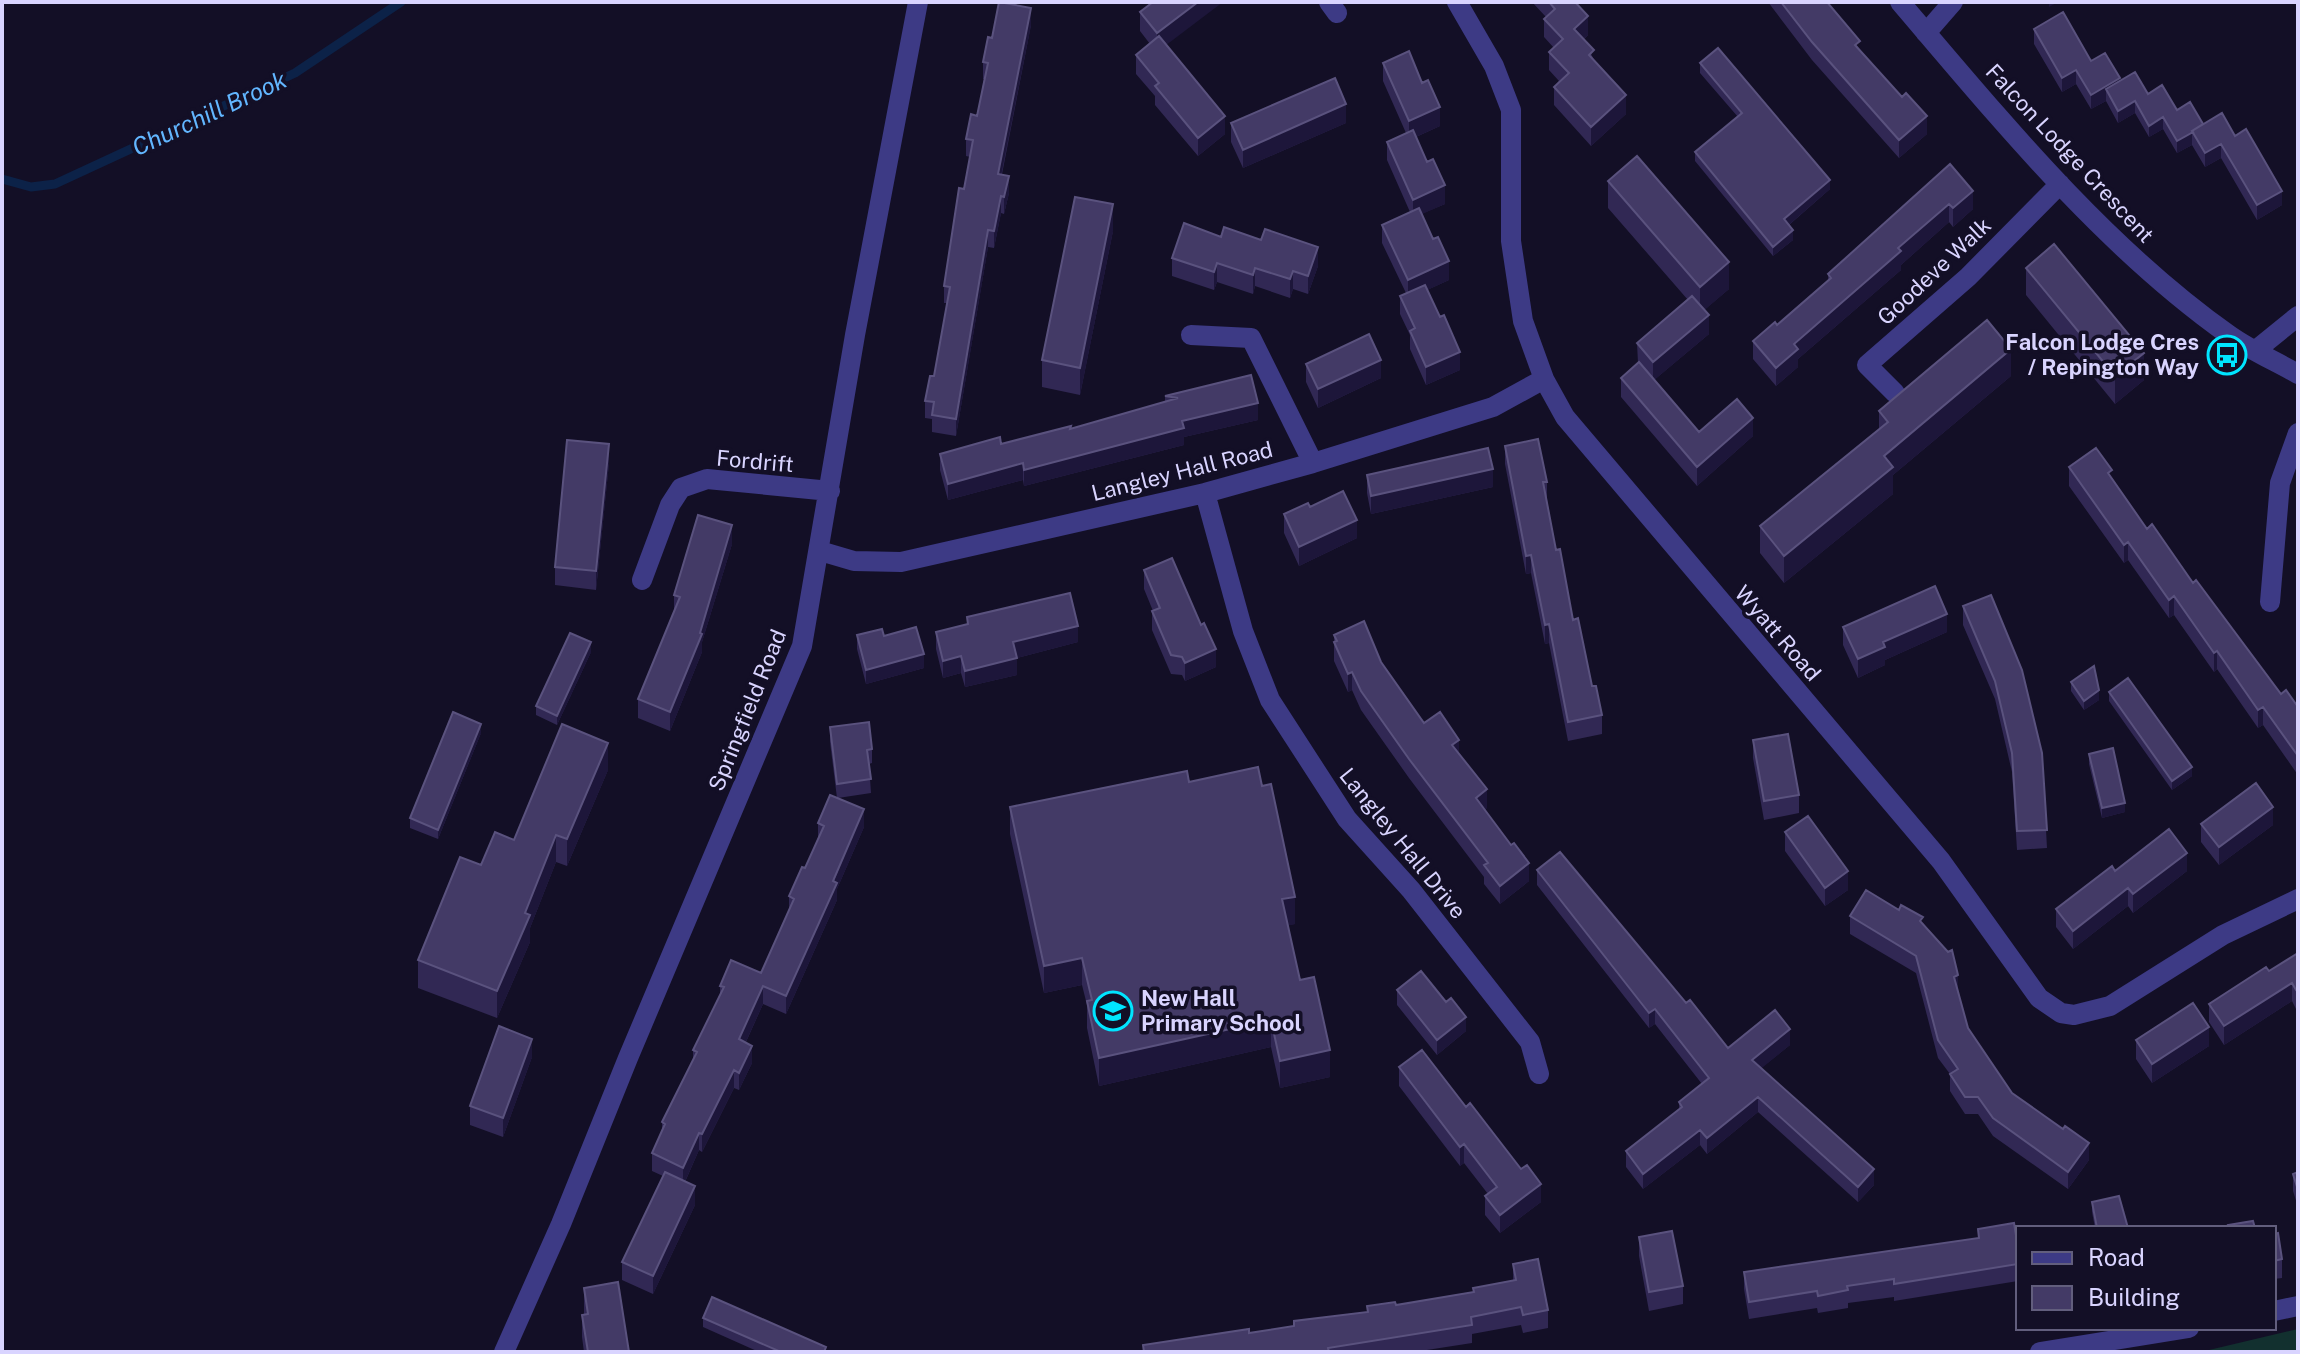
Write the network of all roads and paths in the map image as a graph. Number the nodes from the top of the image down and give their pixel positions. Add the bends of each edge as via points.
1 (918, 2) edge
2 (1457, 2) edge
3 (1900, 2) edge
4 (1953, 2) edge
5 (1926, 33) junction
6 (2060, 184) junction
7 (2298, 316) edge
8 (1191, 335) dead end
9 (2256, 350) junction
10 (2298, 374) edge
11 (1544, 379) junction
12 (1895, 393) edge
13 (2298, 433) edge
14 (1313, 463) junction
15 (830, 491) junction
16 (1205, 493) junction
17 (820, 551) junction
18 (642, 580) dead end
19 (2270, 602) dead end
20 (2298, 899) edge
21 (1539, 1074) dead end
22 (2298, 1306) edge
23 (2276, 1311) edge
24 (2177, 1330) edge
25 (504, 1352) edge
26 (2040, 1352) edge

1 - 15 street, Springfield Road
2 - 11 street, Wyatt Road via 1494,66 1511,110 1511,241 1523,321
3 - 5 street, Falcon Lodge Crescent
4 - 5 street
5 - 6 street, Falcon Lodge Crescent
6 - 9 street, Falcon Lodge Crescent via 2143,266
6 - 12 street, Goodeve Walk via 1968,277 1867,365
7 - 9 street
8 - 14 street via 1251,338
9 - 10 street, Falcon Lodge Crescent
11 - 14 street, Langley Hall Road via 1493,407
11 - 20 street, Wyatt Road via 1565,417 1941,861 2047,1004 2074,1015 2110,1006 2223,935
13 - 19 street via 2280,483
14 - 16 street, Langley Hall Road
15 - 17 street, Springfield Road
15 - 18 street, Fordrift via 707,479 681,488
16 - 17 street, Langley Hall Road via 901,562 854,561
16 - 21 street, Langley Hall Drive via 1243,631 1270,700 1347,819 1411,890 1530,1042
17 - 25 street, Springfield Road via 802,646
22 - 23 street
24 - 26 street

